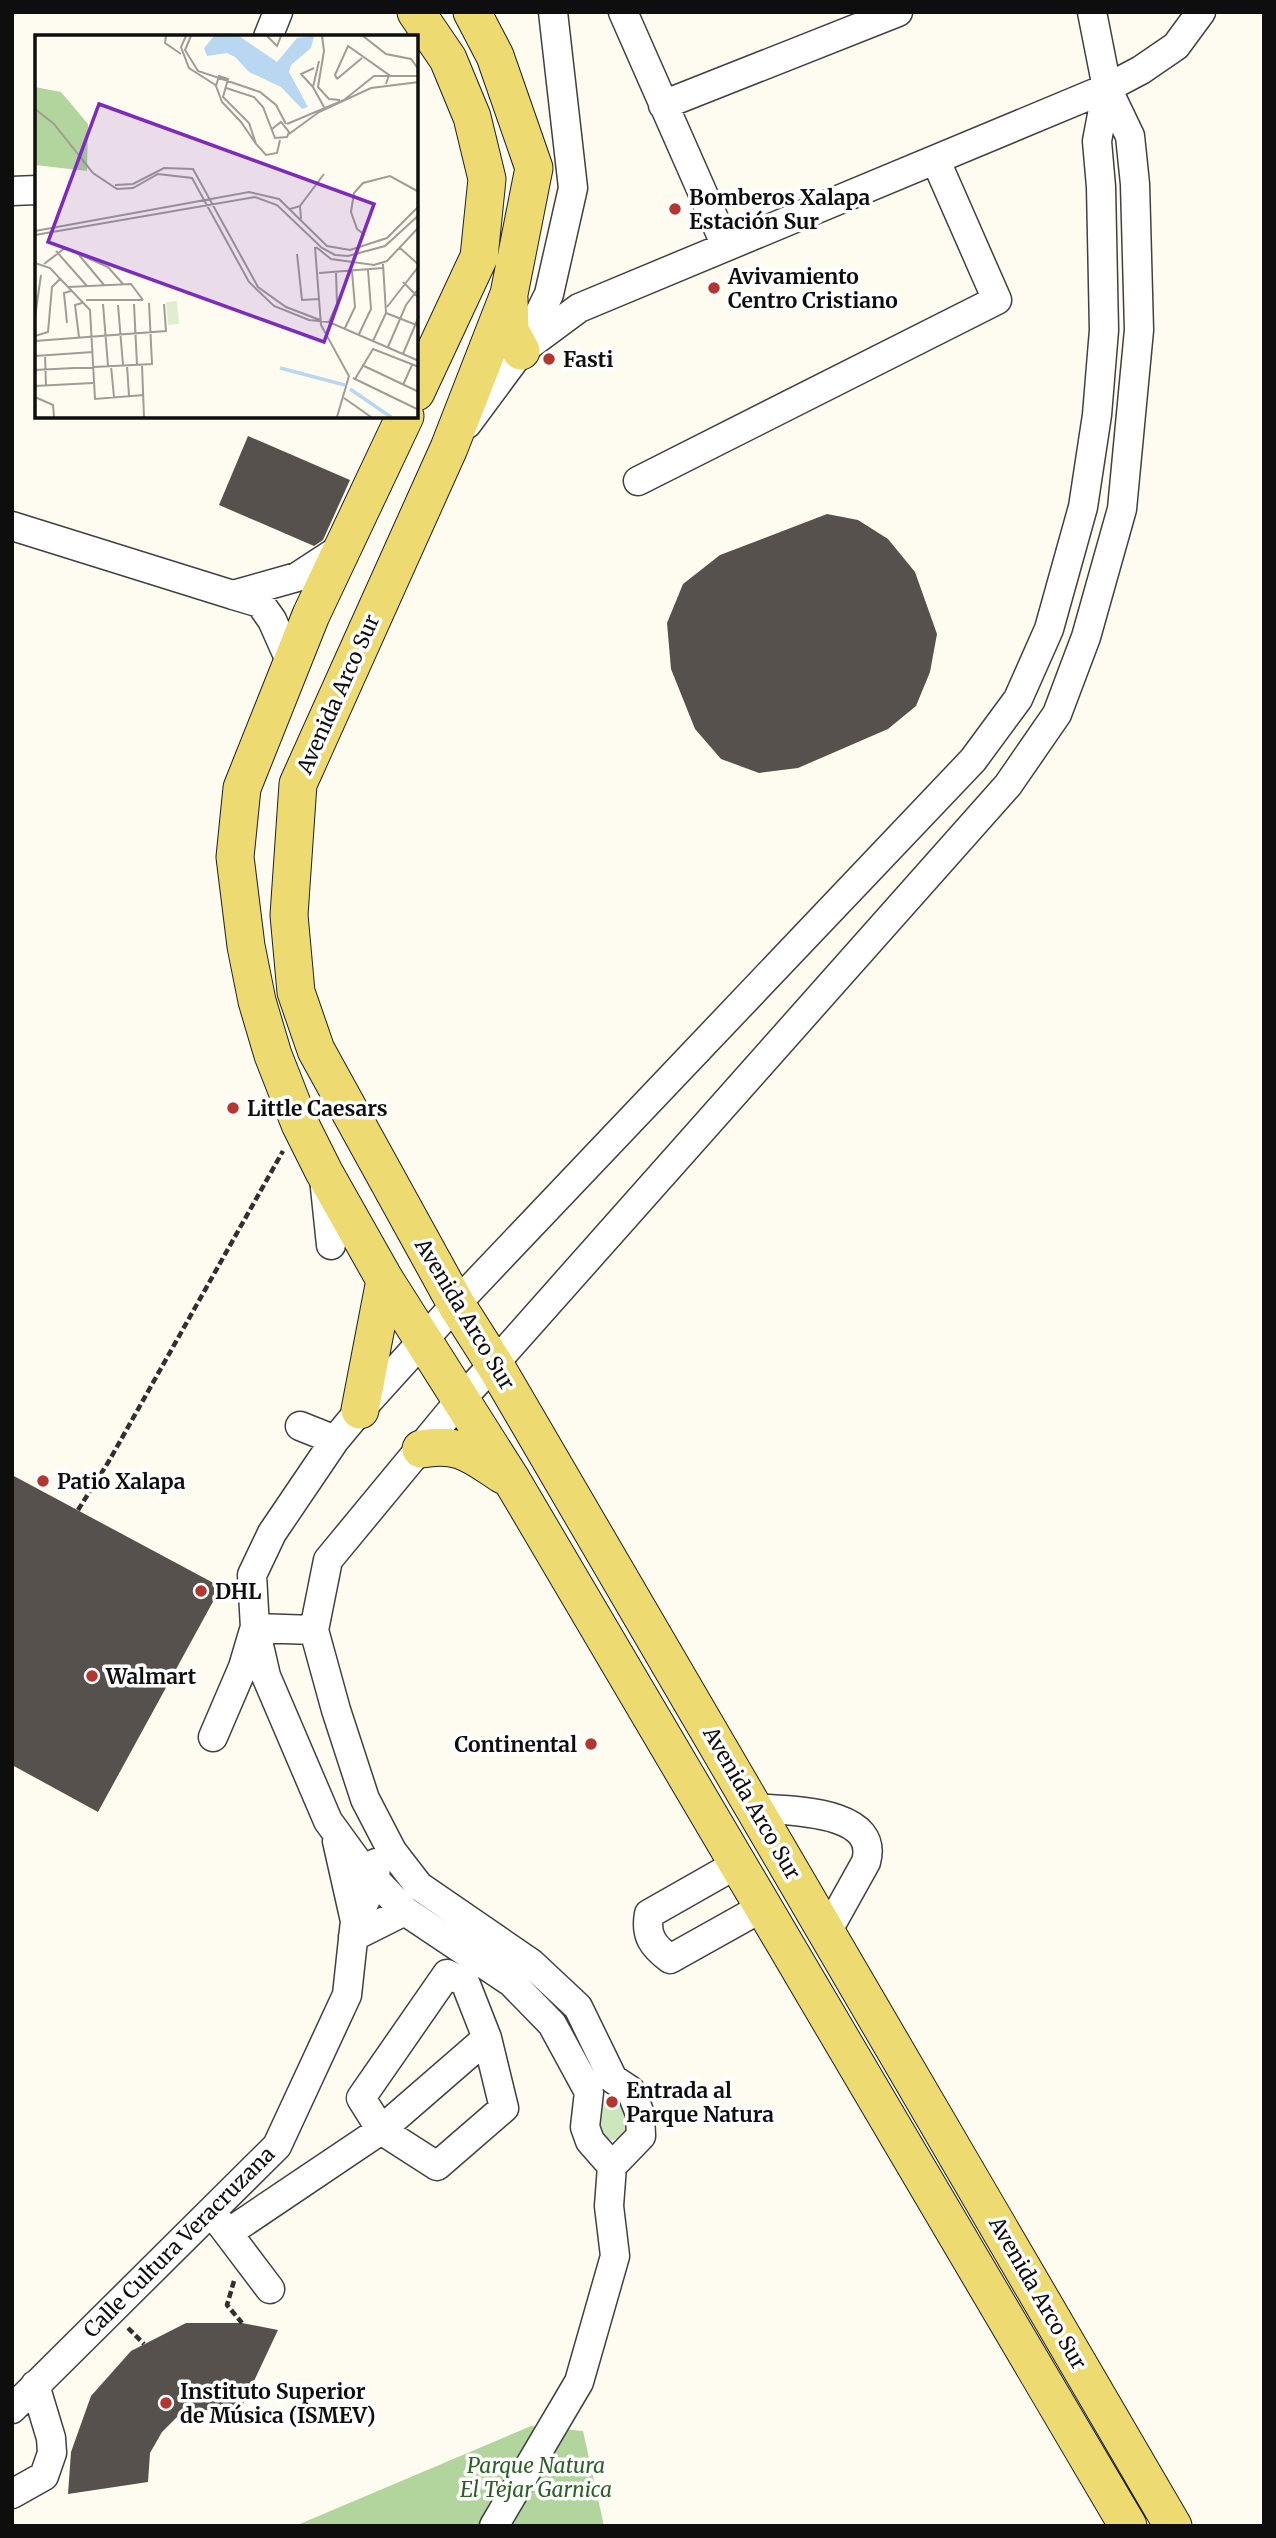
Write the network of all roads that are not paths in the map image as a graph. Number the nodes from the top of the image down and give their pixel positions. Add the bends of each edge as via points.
1 (278, 12) edge
2 (416, 12) edge
3 (472, 12) edge
4 (553, 12) edge
5 (622, 12) edge
6 (898, 12) edge
7 (1083, 12) edge
8 (1201, 12) edge
9 (1092, 13) edge
10 (269, 35) edge
11 (1107, 88) junction
12 (663, 105) junction
13 (936, 161) junction
14 (35, 190) edge
15 (12, 191) edge
16 (726, 246) junction
17 (509, 294) junction
18 (522, 351) junction
19 (418, 388) edge
20 (404, 418) edge
21 (449, 448) junction
22 (638, 481) dead end
23 (12, 526) edge
24 (346, 545) junction
25 (233, 595) junction
26 (292, 665) junction
27 (324, 1172) junction
28 (331, 1245) dead end
29 (385, 1280) junction
30 (456, 1304) junction
31 (423, 1339) junction
32 (494, 1364) junction
33 (461, 1399) junction
34 (360, 1410) junction
35 (300, 1426) dead end
36 (335, 1440) junction
37 (421, 1449) junction
38 (510, 1479) junction
39 (255, 1628) junction
40 (314, 1630) junction
41 (213, 1737) dead end
42 (754, 1808) junction
43 (371, 1810) junction
44 (331, 1826) junction
45 (737, 1864) junction
46 (375, 1881) junction
47 (435, 1896) junction
48 (763, 1907) junction
49 (405, 1911) junction
50 (354, 1929) junction
51 (827, 1932) junction
52 (487, 2038) junction
53 (601, 2085) junction
54 (381, 2130) junction
55 (612, 2165) junction
56 (228, 2233) junction
57 (270, 2289) dead end
58 (35, 2385) junction
59 (12, 2409) edge
60 (12, 2494) edge
61 (494, 2526) edge
62 (1128, 2526) edge
63 (1173, 2526) edge

1 - 10 street
2 - 19 main road via 448,59 472,117 487,179 479,257
3 - 17 main road, Avenida Arco Sur via 495,56 534,168
4 - 18 street via 573,188 549,294
5 - 12 street
6 - 12 street
7 - 9 street
8 - 11 street via 1176,46
9 - 11 street
11 - 13 street
11 - 30 street, Calle Cultura Veracruzana via 1097,141 1104,331 1097,415 1083,507 1049,629 1018,699 974,760
11 - 32 street, Calle Cultura Veracruzana via 1130,136 1139,330 1122,509 1086,637 1057,714 1008,785
12 - 16 street
13 - 16 street
13 - 22 street via 997,300
14 - 15 street
16 - 18 street via 579,308
17 - 18 main road via 510,331
17 - 21 main road, Avenida Arco Sur
18 - 21 street
20 - 24 main road, Avenida Arco Sur
21 - 30 main road, Avenida Arco Sur via 298,784 289,915 296,992 316,1050
23 - 25 street
24 - 25 street via 296,577
24 - 26 main road, Avenida Arco Sur
25 - 26 street via 260,603
26 - 27 main road, Avenida Arco Sur via 242,788 235,857 257,1001 300,1124
27 - 28 street
27 - 29 main road, Avenida Arco Sur
29 - 31 main road, Avenida Arco Sur
29 - 34 main road
30 - 31 street, Calle Cultura Veracruzana
30 - 32 main road, Avenida Arco Sur
31 - 33 main road, Avenida Arco Sur
31 - 34 street, Calle Cultura Veracruzana
32 - 33 street, Calle Cultura Veracruzana
32 - 42 main road, Avenida Arco Sur
33 - 37 street, Calle Cultura Veracruzana
33 - 38 main road, Avenida Arco Sur
34 - 36 street, Calle Cultura Veracruzana
35 - 36 street
36 - 39 street, Calle Cultura Veracruzana via 272,1533 252,1575
37 - 38 main road via 442,1445 466,1451
37 - 40 street, Calle Cultura Veracruzana via 328,1560
38 - 45 main road, Avenida Arco Sur
39 - 40 street
39 - 41 street
39 - 44 street, Calle Cultura Veracruzana via 266,1676
40 - 43 street, Calle Cultura Veracruzana
42 - 51 main road, Avenida Arco Sur
42 - 51 street via 849,1822 866,1843 866,1863
43 - 44 street
43 - 46 street
43 - 47 street, Calle Cultura Veracruzana via 392,1851 419,1886
44 - 46 street, Calle Cultura Veracruzana
44 - 50 street, Calle Cultura Veracruzana
45 - 48 main road, Avenida Arco Sur
45 - 48 street via 649,1914 647,1927 655,1948 670,1959
46 - 47 street
46 - 49 street, Calle Cultura Veracruzana
46 - 50 street
47 - 53 street, Calle Cultura Veracruzana via 531,1963 578,2007
48 - 62 main road, Avenida Arco Sur
49 - 50 street
49 - 53 street, Calle Cultura Veracruzana via 511,1982
50 - 56 street, Calle Cultura Veracruzana via 347,1995 277,2146
51 - 63 main road, Avenida Arco Sur
52 - 54 street
52 - 54 street via 504,2108 495,2116 437,2165
52 - 54 street via 465,1982 447,1975 361,2098
53 - 55 street via 585,2127 590,2141
53 - 55 street, Calle Cultura Veracruzana via 631,2091 640,2114 641,2136
54 - 56 street
55 - 61 street via 609,2206 615,2256 579,2382
56 - 57 street
56 - 58 street, Calle Cultura Veracruzana
58 - 59 street, Calle Cultura Veracruzana
58 - 60 street via 52,2453 44,2476

